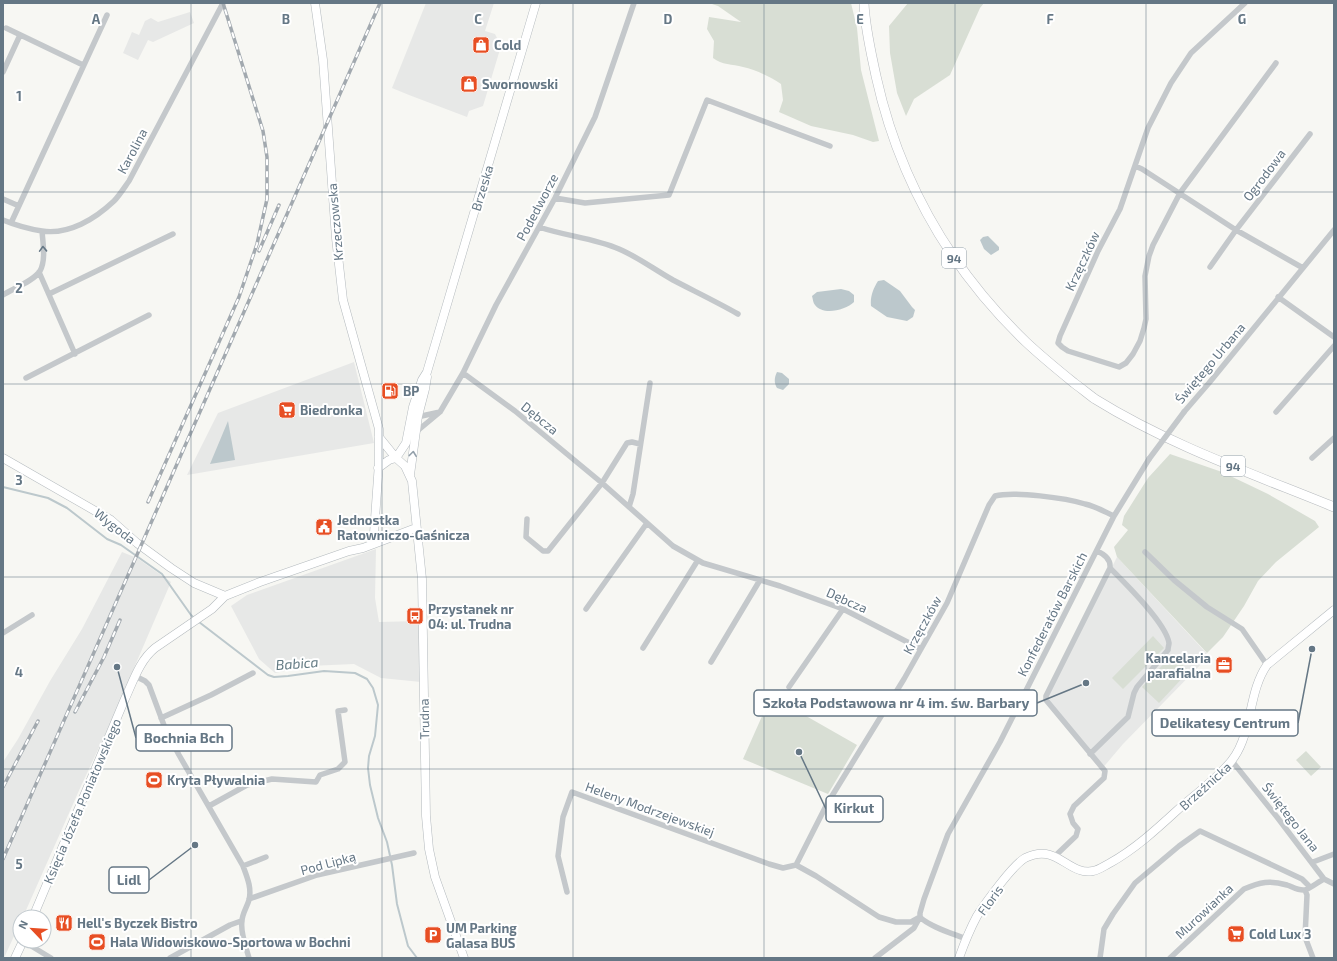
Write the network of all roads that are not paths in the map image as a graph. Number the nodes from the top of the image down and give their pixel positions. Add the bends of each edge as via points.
1 (223, 3) edge
2 (315, 3) edge
3 (536, 3) edge
4 (634, 3) edge
5 (864, 3) edge
6 (1245, 3) edge
7 (107, 15) dead end
8 (6, 28) dead end
9 (20, 35) junction
10 (1276, 63) dead end
11 (83, 65) junction
12 (3, 72) edge
13 (1310, 134) dead end
14 (830, 146) dead end
15 (1135, 166) junction
16 (1180, 193) junction
17 (555, 198) junction
18 (3, 200) edge
19 (19, 206) junction
20 (3, 220) edge
21 (11, 223) junction
22 (539, 227) junction
23 (1236, 230) junction
24 (1334, 230) edge
25 (42, 231) junction
26 (174, 234) dead end
27 (1210, 267) dead end
28 (1303, 268) junction
29 (39, 272) junction
30 (49, 294) junction
31 (3, 295) edge
32 (1278, 297) junction
33 (738, 314) dead end
34 (149, 315) dead end
35 (1334, 337) edge
36 (1334, 346) edge
37 (75, 354) junction
38 (463, 373) junction
39 (26, 378) dead end
40 (650, 384) dead end
41 (440, 412) junction
42 (1276, 412) dead end
43 (414, 418) junction
44 (416, 433) junction
45 (379, 436) junction
46 (1334, 438) edge
47 (640, 444) junction
48 (3, 458) edge
49 (396, 458) junction
50 (1312, 458) dead end
51 (378, 468) junction
52 (410, 475) junction
53 (602, 482) junction
54 (629, 507) junction
55 (1334, 507) edge
56 (1114, 516) junction
57 (526, 519) dead end
58 (647, 524) junction
59 (416, 528) junction
60 (374, 533) junction
61 (382, 540) junction
62 (349, 551) junction
63 (1097, 551) junction
64 (1146, 552) dead end
65 (698, 560) junction
66 (1110, 568) junction
67 (760, 580) junction
68 (225, 596) junction
69 (586, 609) dead end
70 (843, 609) junction
71 (1334, 610) edge
72 (32, 615) dead end
73 (3, 634) edge
74 (642, 648) dead end
75 (921, 649) junction
76 (711, 662) dead end
77 (1267, 665) junction
78 (253, 673) dead end
79 (135, 676) junction
80 (789, 687) dead end
81 (345, 710) dead end
82 (161, 718) junction
83 (1090, 754) junction
84 (1232, 761) junction
85 (209, 806) junction
86 (414, 854) dead end
87 (1036, 854) joint
88 (1334, 854) edge
89 (266, 857) dead end
90 (1054, 857) junction
91 (1312, 862) junction
92 (796, 865) junction
93 (243, 866) junction
94 (1324, 879) junction
95 (1334, 884) edge
96 (1308, 888) junction
97 (567, 892) dead end
98 (249, 899) junction
99 (36, 909) edge
100 (920, 917) junction
101 (242, 921) junction
102 (966, 939) junction
103 (36, 949) edge
104 (51, 958) edge
105 (170, 958) edge
106 (249, 958) edge
107 (464, 958) edge
108 (875, 958) edge
109 (959, 958) edge
110 (1100, 958) edge
111 (1170, 958) edge
112 (1313, 958) edge

1 - 25 street, Karolina via 129,182 114,200 78,227
2 - 45 main road, Krzeczowska via 323,60 336,244 343,300
3 - 43 main road, Brzeska via 427,372 422,380
4 - 17 street, Podedworze via 595,117
5 - 55 main road, 94 via 870,49 883,107 914,189 954,258 1003,320 1045,360 1093,397 1140,425 1222,462
6 - 15 street, Krzęczków via 1200,44 1179,69 1148,128
7 - 11 street
8 - 9 street
9 - 11 street
9 - 12 street
10 - 16 street
11 - 19 street
13 - 23 street, Ogrodowa
14 - 17 street via 707,100 669,195 586,203
15 - 16 street
15 - 16 street, Krzęczków via 1120,209 1060,336 1058,343 1068,351 1120,367 1133,354 1140,341 1146,319 1146,267 1153,245
16 - 23 street
17 - 22 street, Podedworze
18 - 19 street
19 - 21 street
20 - 21 street, Karolina
21 - 25 street, Karolina
22 - 33 street via 619,249
22 - 38 street, Podedworze via 496,305
23 - 27 street, Ogrodowa
23 - 28 street
24 - 28 street, Świętego Urbana
29 -> 25 street via 44,257
26 - 30 street
28 - 32 street, Świętego Urbana
29 - 30 street
29 - 31 street
30 - 37 street
32 - 35 street
32 - 56 street, Świętego Urbana, bridge via 1184,412 1149,459
34 - 37 street
36 - 42 street
37 - 39 street
38 - 41 street, Podedworze
38 - 53 street, Dębcza via 515,411
40 - 47 street
41 - 43 street
41 - 44 street, Podedworze
43 - 44 main road, Brzeska
43 - 49 main road, Brzeska via 406,443
52 -> 44 main road, Brzeska
45 - 49 main road, Krzeczowska
45 - 51 main road, Krzeczowska
46 - 50 street
47 - 53 street via 627,444
47 - 54 street
48 - 68 main road, Wygoda via 111,520 138,544 194,583
49 - 51 main road
49 - 52 main road, Krzeczowska
51 - 60 main road, Krzeczowska
52 - 59 main road, Trudna
53 - 54 street, Dębcza
53 - 57 street via 548,551 543,551 526,537
54 - 58 street, Dębcza
56 - 63 street, Konfederatów Barskich
56 - 75 street, Krzęczków via 1086,504 1058,499 1004,494 995,496 988,505 947,603
58 - 65 street, Dębcza via 673,546
58 - 69 street
59 - 61 main road, Księcia Józefa Poniatowskiego
59 - 107 main road, Trudna via 422,579 426,816 429,849
60 - 61 main road
60 - 62 main road, Księcia Józefa Poniatowskiego via 369,541
61 - 62 main road, Księcia Józefa Poniatowskiego
62 - 68 main road, Księcia Józefa Poniatowskiego
63 - 66 street via 1107,557
63 - 100 street, Konfederatów Barskich via 1000,742 948,834
64 - 77 street via 1174,580 1207,607 1242,629
65 - 67 street, Dębcza
65 - 74 street
66 - 83 street via 1046,696 1046,700
66 - 83 street via 1156,618 1169,643 1168,650 1137,687 1128,717
67 - 70 street, Dębcza
67 - 76 street
68 - 79 main road, Księcia Józefa Poniatowskiego via 203,616 151,652
70 - 75 street, Dębcza
70 - 80 street
71 - 77 main road, Brzeźnicka
72 - 73 street
75 - 92 street, Krzęczków via 827,804
77 - 84 main road, Brzeźnicka via 1258,684 1241,744
78 - 82 street
79 - 82 street via 148,685
79 - 99 main road, Księcia Józefa Poniatowskiego
81 - 85 street via 338,711 345,762 338,769 320,775 316,782 272,779 247,785
82 - 85 street
83 - 90 street via 1105,772 1104,778 1074,806 1070,814 1078,829 1076,836
84 - 90 main road, Brzeźnicka via 1136,847 1100,868 1086,871
84 - 91 street, Świętego Jana
85 - 93 street
86 - 98 street, Pod Lipką via 317,875
87 - 90 main road, Brzeźnicka
87 - 102 main road, Floris via 1024,859 1007,877 977,916
88 - 91 street
89 - 93 street
91 - 94 street, Świętego Jana
92 - 97 street, Heleny Modrzejewskiej via 783,868 769,864 572,792 563,816 558,856
92 - 100 street via 879,917 896,922 911,922
93 - 98 street via 249,882
94 - 95 street, Świętego Jana
94 - 96 street
96 - 110 street via 1302,879 1200,831 1178,846 1135,883 1104,929
96 - 111 street, Murowianka via 1298,890 1272,882 1244,889
96 - 112 street via 1305,937
98 - 101 street
100 - 102 street
100 - 108 street via 914,928
101 - 105 street
101 - 106 street
102 - 109 main road, Floris
103 - 104 street

